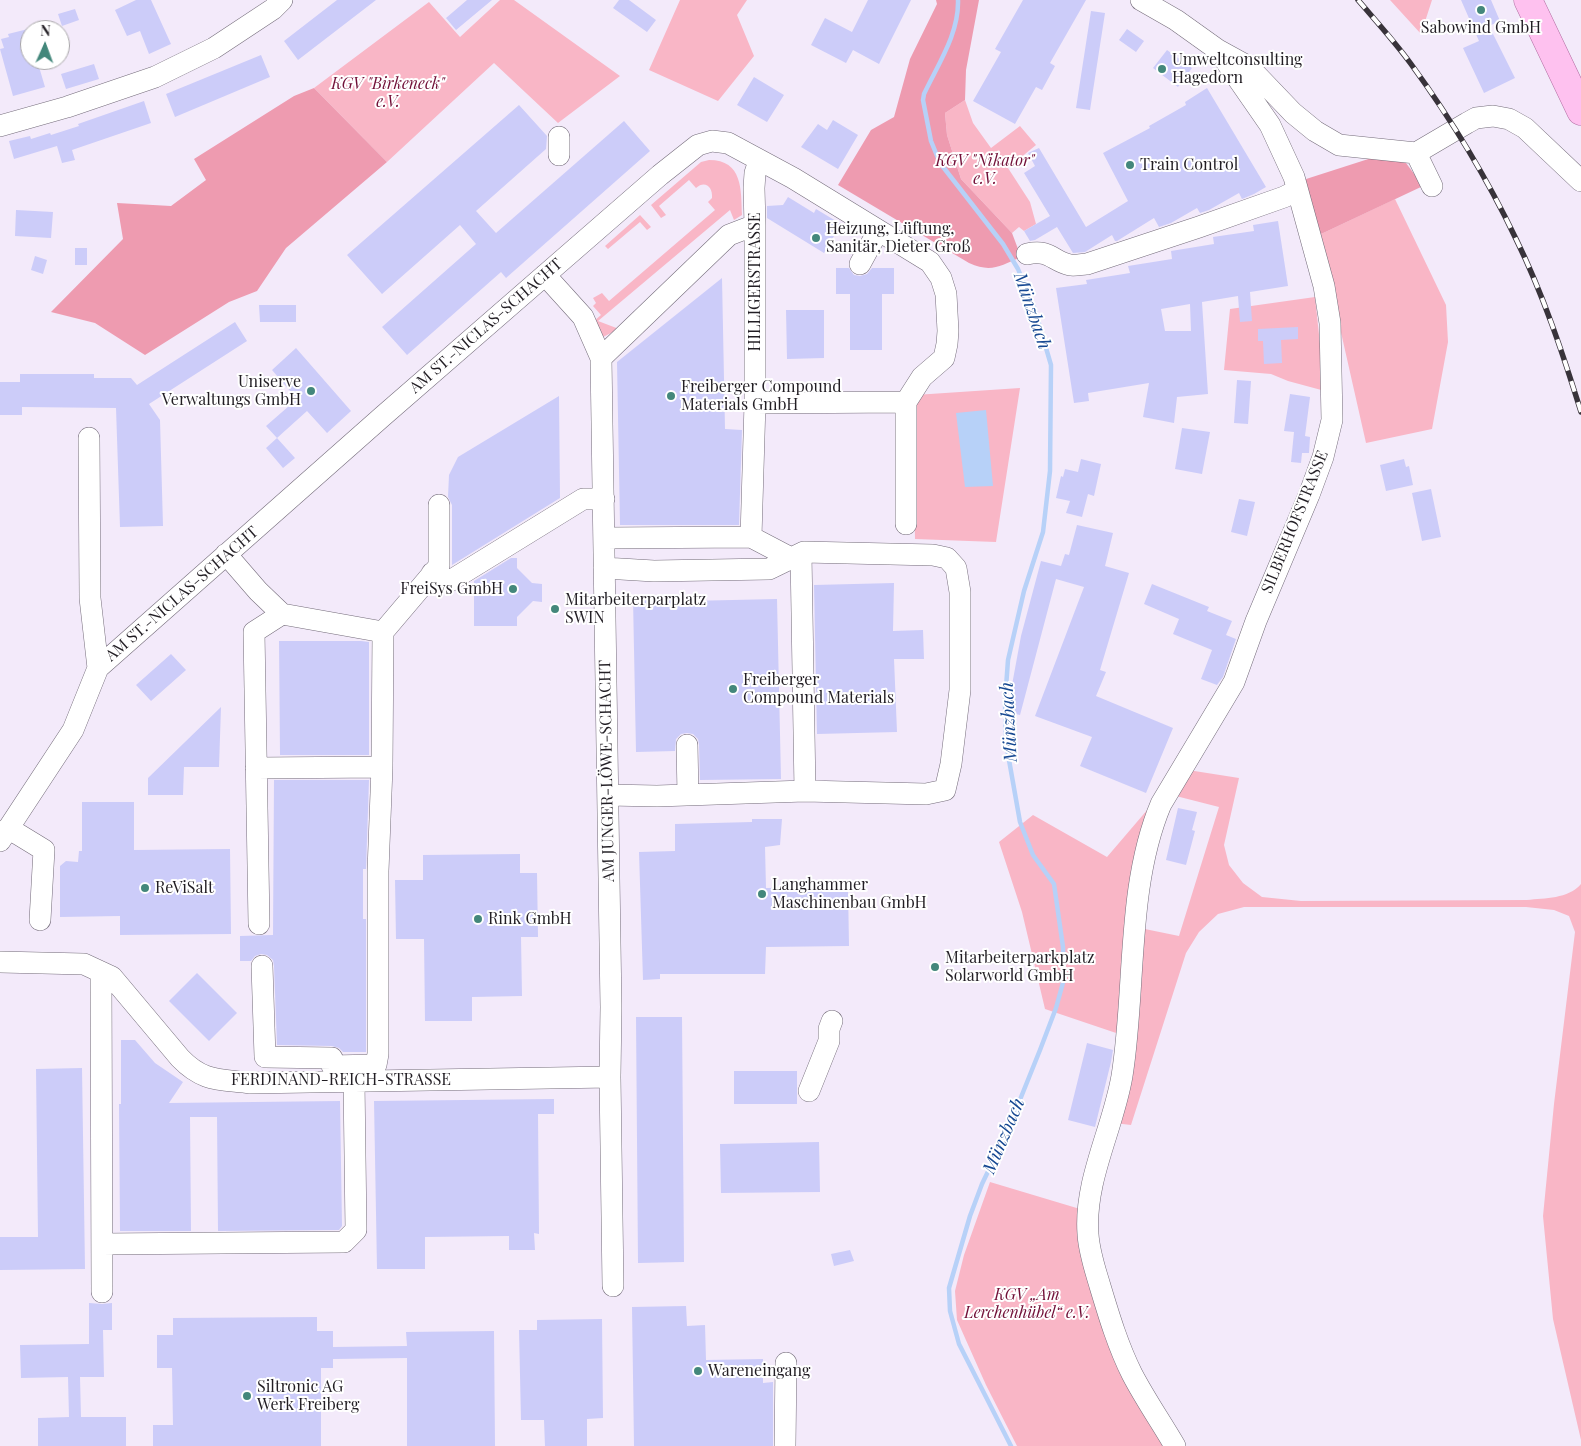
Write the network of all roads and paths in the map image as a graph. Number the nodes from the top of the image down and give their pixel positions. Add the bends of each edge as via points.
1 (282, 0) edge
2 (1141, 0) edge
3 (1528, 0) edge
4 (1218, 50) junction
5 (1581, 111) edge
6 (0, 126) edge
7 (1416, 153) junction
8 (759, 161) junction
9 (1581, 182) edge
10 (1432, 186) dead end
11 (1296, 191) junction
12 (755, 225) junction
13 (878, 231) junction
14 (1027, 254) dead end
15 (860, 264) dead end
16 (545, 275) junction
17 (601, 358) junction
18 (906, 402) junction
19 (755, 403) junction
20 (89, 438) dead end
21 (604, 499) junction
22 (439, 505) dead end
23 (906, 524) dead end
24 (751, 537) junction
25 (604, 538) junction
26 (226, 554) junction
27 (796, 556) junction
28 (604, 568) junction
29 (432, 573) junction
30 (282, 614) junction
31 (383, 632) junction
32 (98, 668) junction
33 (687, 744) dead end
34 (382, 767) junction
35 (256, 768) junction
36 (805, 791) junction
37 (608, 795) junction
38 (688, 795) junction
39 (4, 835) edge
40 (40, 920) dead end
41 (259, 924) dead end
42 (0, 962) edge
43 (262, 966) dead end
44 (101, 972) junction
45 (832, 1021) dead end
46 (265, 1057) junction
47 (610, 1077) junction
48 (354, 1081) junction
49 (266, 1082) junction
50 (809, 1091) dead end
51 (102, 1244) junction
52 (613, 1286) dead end
53 (102, 1292) dead end
54 (786, 1363) dead end
55 (785, 1446) edge
56 (1175, 1446) edge

1 - 6 street via 214,48 155,77
2 - 4 street, SILBERHOFSTRASSE
3 - 5 main road
4 - 7 street, SILBERHOFSTRASSE via 1249,66 1293,113 1339,146
4 - 11 street, SILBERHOFSTRASSE via 1270,124 1294,177
7 - 9 street via 1476,118 1493,116 1525,128
7 - 10 street
8 - 12 street, HILLIGERSTRASSE via 754,188
8 - 13 street, AM ST.-NICLAS-SCHACHT via 793,178
8 - 16 street, AM ST.-NICLAS-SCHACHT via 728,143 698,145
11 - 14 street via 1087,264 1070,265 1049,255
11 - 56 street, SILBERHOFSTRASSE via 1324,286 1330,323 1332,420 1309,495 1234,682 1157,814 1146,850 1135,920 1121,1079 1090,1197 1088,1235 1111,1325 1132,1374
12 - 17 street via 728,235
12 - 19 street, HILLIGERSTRASSE
13 - 15 street
13 - 18 street, AM ST.-NICLAS-SCHACHT via 930,262 941,278 946,294 948,331 944,358 922,377
16 - 17 street, AM JUNGER-LÖWE-SCHACHT via 583,317
16 - 26 street, AM ST.-NICLAS-SCHACHT
17 - 21 street, AM JUNGER-LÖWE-SCHACHT
18 - 19 street
18 - 23 street
19 - 24 street, HILLIGERSTRASSE
20 - 32 street, AM ST.-NICLAS-SCHACHT via 90,598
21 - 25 street, AM JUNGER-LÖWE-SCHACHT
21 - 29 street via 582,499 450,581
22 - 29 street via 439,566
24 - 25 street
24 - 27 street
25 - 28 street, AM JUNGER-LÖWE-SCHACHT
26 - 30 street
26 - 32 street, AM ST.-NICLAS-SCHACHT
27 - 28 street via 769,569 654,571
27 - 36 street
27 - 36 street via 804,552 934,555 947,558 956,568 960,592 960,690 945,790 926,794
28 - 37 street, AM JUNGER-LÖWE-SCHACHT
29 - 31 street
30 - 31 street
30 - 35 street via 254,632
31 - 34 street
32 - 39 street, AM ST.-NICLAS-SCHACHT via 73,730
33 - 38 street
34 - 35 street
34 - 46 street via 386,813 378,871 376,1065 332,1066 332,1058
35 - 41 street
36 - 38 street
37 - 38 street
37 - 47 street, AM JUNGER-LÖWE-SCHACHT
39 - 40 street via 44,850
42 - 44 street, FERDINAND-REICH-STRASSE via 84,964
43 - 46 street
44 - 49 street, FERDINAND-REICH-STRASSE via 112,977 191,1069 207,1077 228,1081
44 - 51 street
45 - 50 street via 829,1041
46 - 49 street
47 - 48 street, FERDINAND-REICH-STRASSE
47 - 52 street, AM JUNGER-LÖWE-SCHACHT
48 - 49 street, FERDINAND-REICH-STRASSE
48 - 51 street via 356,1230 344,1242
51 - 53 street
54 - 55 street

